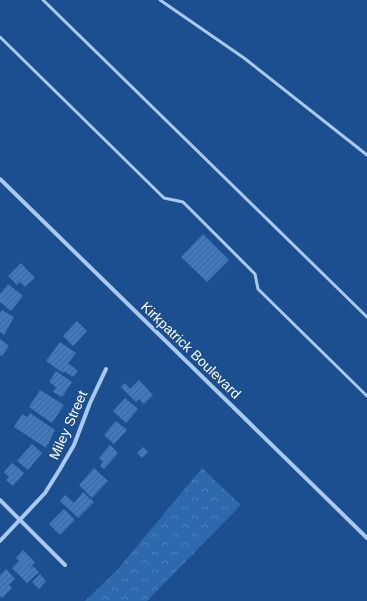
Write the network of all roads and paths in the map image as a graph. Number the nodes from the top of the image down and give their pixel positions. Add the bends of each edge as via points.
1 (43, 0) edge
2 (160, 0) edge
3 (0, 37) edge
4 (367, 155) edge
5 (0, 179) edge
6 (367, 317) edge
7 (106, 369) dead end
8 (367, 396) edge
9 (0, 500) edge
10 (20, 520) junction
11 (367, 538) edge
12 (0, 541) edge
13 (65, 565) dead end

1 - 6 lane
2 - 4 lane via 244,58
3 - 8 lane via 164,198 183,202 255,274 258,289
5 - 11 street, Kirkpatrick Boulevard
7 - 10 street, Miley Street via 74,445 45,493
9 - 10 street
10 - 12 street, Miley Street
10 - 13 street

